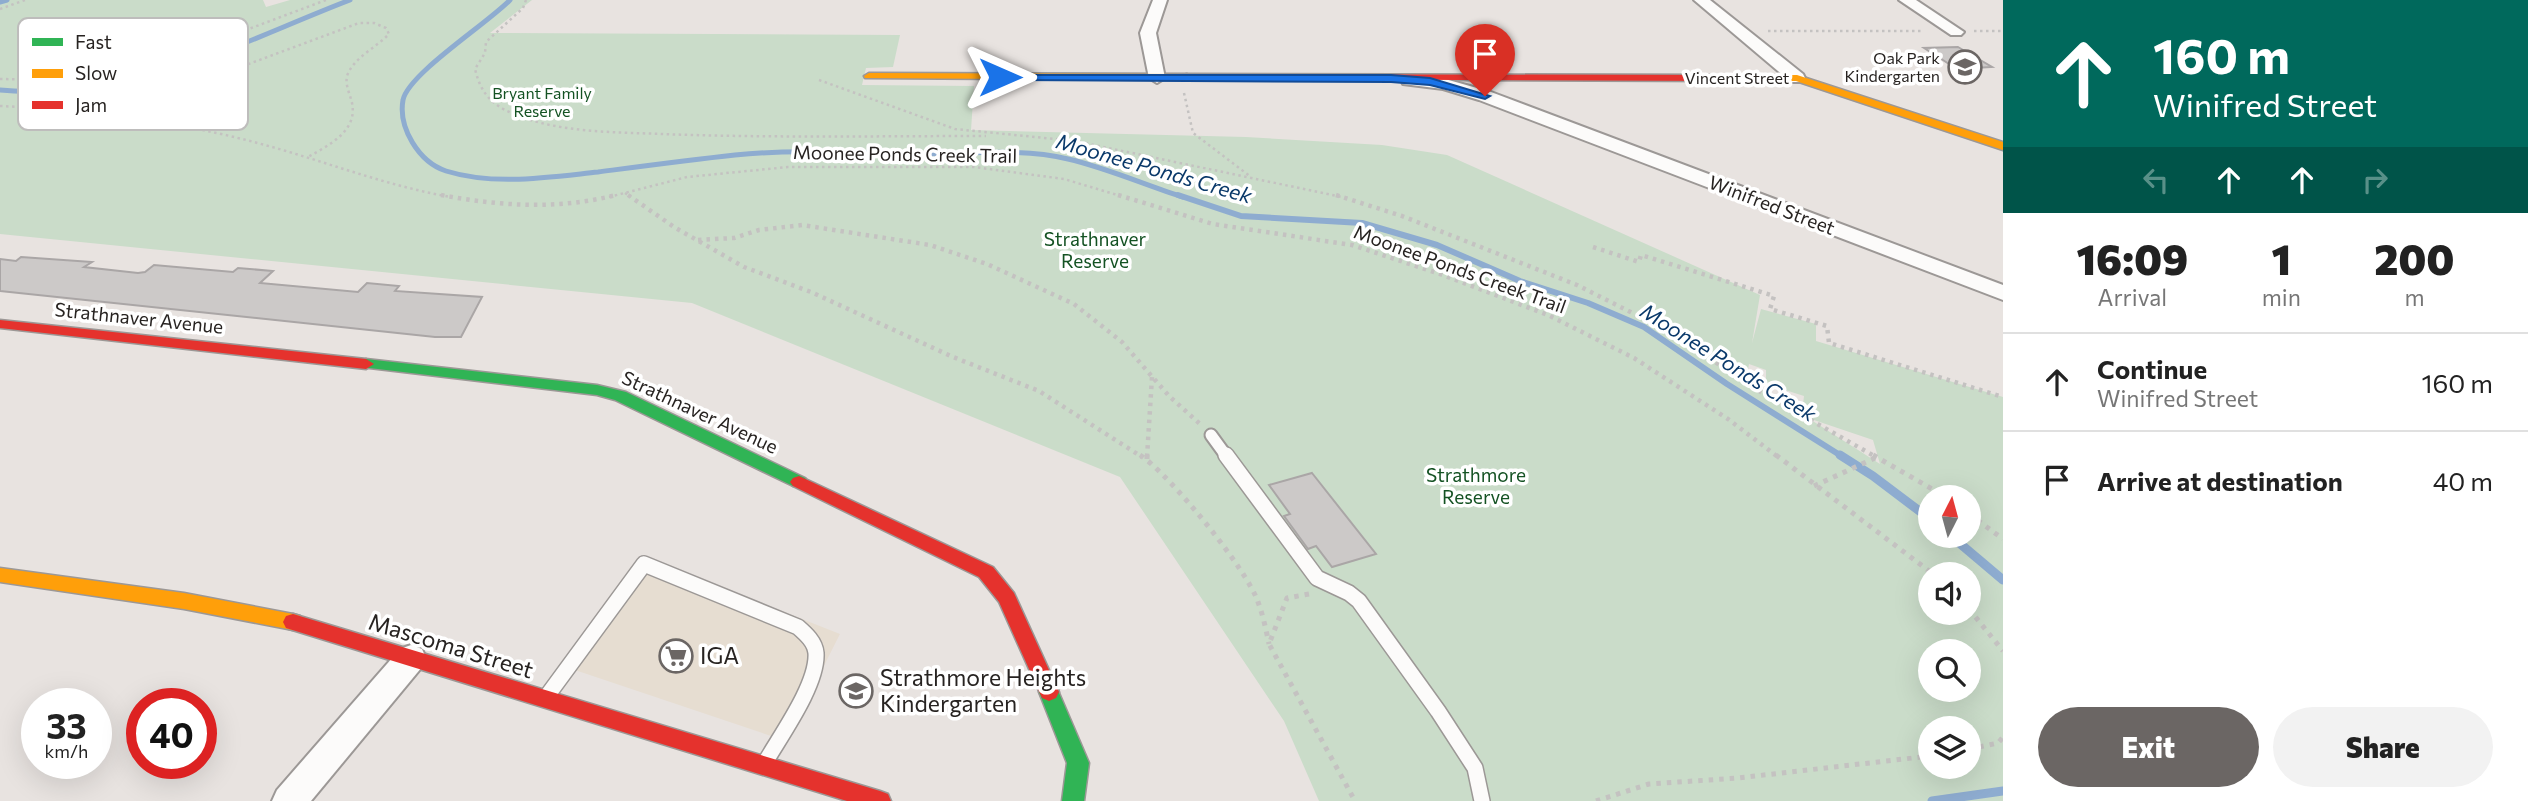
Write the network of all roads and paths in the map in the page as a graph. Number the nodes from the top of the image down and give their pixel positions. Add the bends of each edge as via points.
1 (25, 0) edge
2 (326, 0) edge
3 (526, 0) edge
4 (1160, 0) edge
5 (1701, 0) edge
6 (1906, 0) edge
7 (0, 9) edge
8 (248, 29) edge
9 (1982, 31) dead end
10 (2003, 31) edge
11 (1766, 32) dead end
12 (1955, 32) joint
13 (248, 66) edge
14 (869, 76) dead end
15 (1157, 78) junction
16 (1391, 78) junction
17 (1544, 78) junction
18 (1797, 78) junction
19 (0, 79) edge
20 (18, 79) edge
21 (819, 80) dead end
22 (1182, 85) dead end
23 (0, 106) edge
24 (18, 107) edge
25 (1540, 117) junction
26 (210, 130) edge
27 (1011, 136) junction
28 (2003, 146) edge
29 (307, 158) junction
30 (1253, 178) junction
31 (625, 193) junction
32 (696, 240) junction
33 (1593, 247) dead end
34 (2003, 293) edge
35 (0, 324) edge
36 (1152, 376) junction
37 (2003, 397) edge
38 (1211, 435) joint
39 (1875, 458) junction
40 (1147, 460) junction
41 (1924, 485) edge
42 (1814, 486) junction
43 (1981, 523) edge
44 (2003, 539) edge
45 (1919, 562) edge
46 (0, 575) edge
47 (1287, 598) dead end
48 (1981, 624) edge
49 (1269, 644) junction
50 (2003, 651) edge
51 (411, 658) junction
52 (545, 699) junction
53 (2003, 737) edge
54 (1981, 746) edge
55 (1918, 757) edge
56 (763, 767) junction
57 (289, 801) edge
58 (880, 801) edge
59 (1073, 801) edge
60 (1355, 801) edge
61 (1482, 801) edge
62 (1596, 801) edge

1 - 7 path
2 - 8 path
3 - 27 path via 486,41 475,69 481,89 492,102 554,124 698,136
4 - 15 street via 1148,33
5 - 18 street
6 - 12 street
9 - 10 path
11 - 12 path
13 - 29 path via 359,23 386,28 389,34 380,45 350,69 346,82 354,118 347,131
14 - 15 street, Vincent Street
15 - 16 street, Vincent Street
16 - 17 street, Vincent Street
16 - 25 street, Winifred Street via 1445,84
17 - 18 street, Vincent Street
17 - 25 street, Winifred Street via 1526,82 1519,96 1523,105
18 - 28 street, Vincent Street
19 - 20 path
21 - 27 path via 955,129
22 - 30 path via 1193,133
23 - 24 path, Moonee Ponds Creek Trail
25 - 34 street, Winifred Street
26 - 29 path, Moonee Ponds Creek Trail
27 - 30 path via 1075,141
29 - 31 path, Moonee Ponds Creek Trail via 405,189 490,204 571,204
30 - 39 path via 1326,192 1402,216 1577,285 1668,331
31 - 32 path
31 - 42 path, Moonee Ponds Creek Trail via 734,171 974,167 1064,179 1213,224 1352,245 1586,332 1684,388
32 - 36 path via 802,225 930,245 986,264 1074,304 1122,342
32 - 40 path via 744,267 1039,391
33 - 37 path via 1639,262 1642,255 1774,296 1770,309 1827,326 1829,343
35 - 59 street, Strathnaver Avenue via 540,383 620,396 986,572 1007,598 1073,746 1078,763
36 - 38 path
36 - 40 path
38 - 61 lane via 1317,578 1359,601 1475,768
39 - 41 path
39 - 42 path
40 - 49 path via 1186,499 1243,575 1258,600
42 - 45 path, Moonee Ponds Creek Trail
43 - 44 path
46 - 51 street, Mascoma Street via 244,611
47 - 49 path
48 - 50 path
49 - 60 path
51 - 52 street, Mascoma Street
51 - 57 street
52 - 56 street, Mascoma Street
52 - 56 lane via 644,565 808,635 816,652 815,671
53 - 54 path via 1998,743
55 - 62 path via 1735,778 1652,782
56 - 58 street, Mascoma Street

